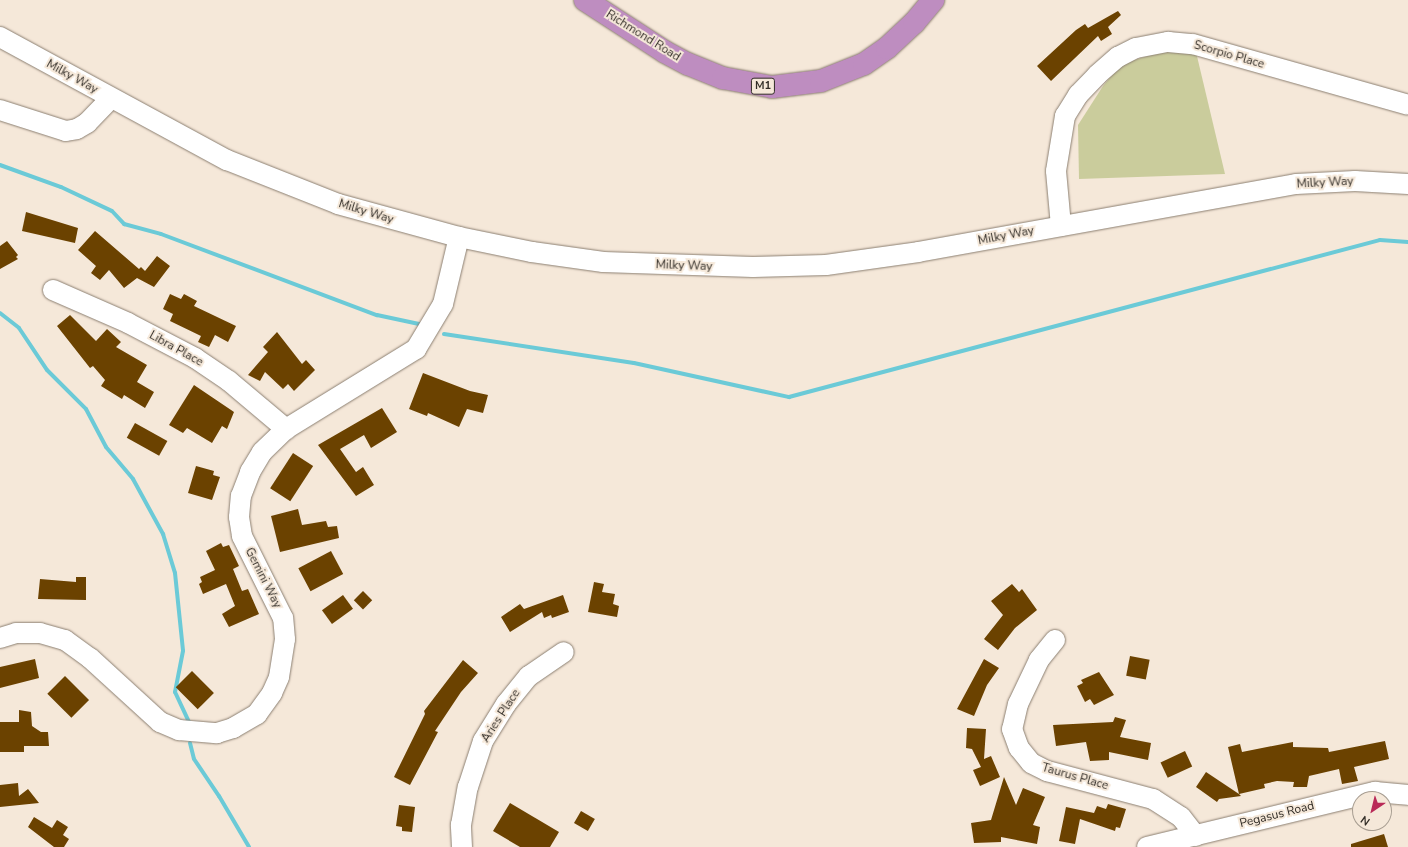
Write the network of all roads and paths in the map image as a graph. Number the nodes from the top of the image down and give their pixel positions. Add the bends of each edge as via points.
1 (585, 0) edge
2 (933, 0) edge
3 (0, 37) edge
4 (110, 99) junction
5 (1408, 105) edge
6 (0, 110) edge
7 (1408, 184) edge
8 (1061, 226) junction
9 (460, 237) junction
10 (53, 290) dead end
11 (286, 429) junction
12 (0, 638) edge
13 (1055, 640) dead end
14 (564, 652) dead end
15 (1408, 795) edge
16 (1196, 836) junction
17 (462, 847) edge
18 (1147, 847) edge

1 - 2 highway, Richmond Road / M1 via 688,64 723,78 772,87 821,81 864,64 903,33
3 - 4 street, Milky Way
4 - 6 street via 87,124 77,129 66,130
4 - 9 street, Milky Way via 227,160 293,187 374,215
5 - 8 street, Scorpio Place via 1193,44 1168,42 1136,48 1118,57 1097,75 1078,95 1066,116 1056,171
7 - 8 street, Milky Way via 1355,181 1296,184
8 - 9 street, Milky Way via 855,262 753,267 603,262 532,252
9 - 11 street, Gemini Way via 443,304 416,349
10 - 11 street, Libra Place via 128,323 195,358 229,381
11 - 12 street, Gemini Way via 262,452 250,472 241,496 239,517 244,542 283,618 285,640 279,677 272,693 257,714 233,728 217,733 179,730 160,722 90,658 65,640 40,633 16,633
13 - 16 street, Taurus Place via 1039,660 1018,704 1012,729 1019,748 1031,763 1047,771 1152,799 1181,817
14 - 17 street, Aries Place via 529,676 506,704 483,741 468,787 460,825
15 - 16 street, Pegasus Road via 1375,792
16 - 18 street, Pegasus Road

